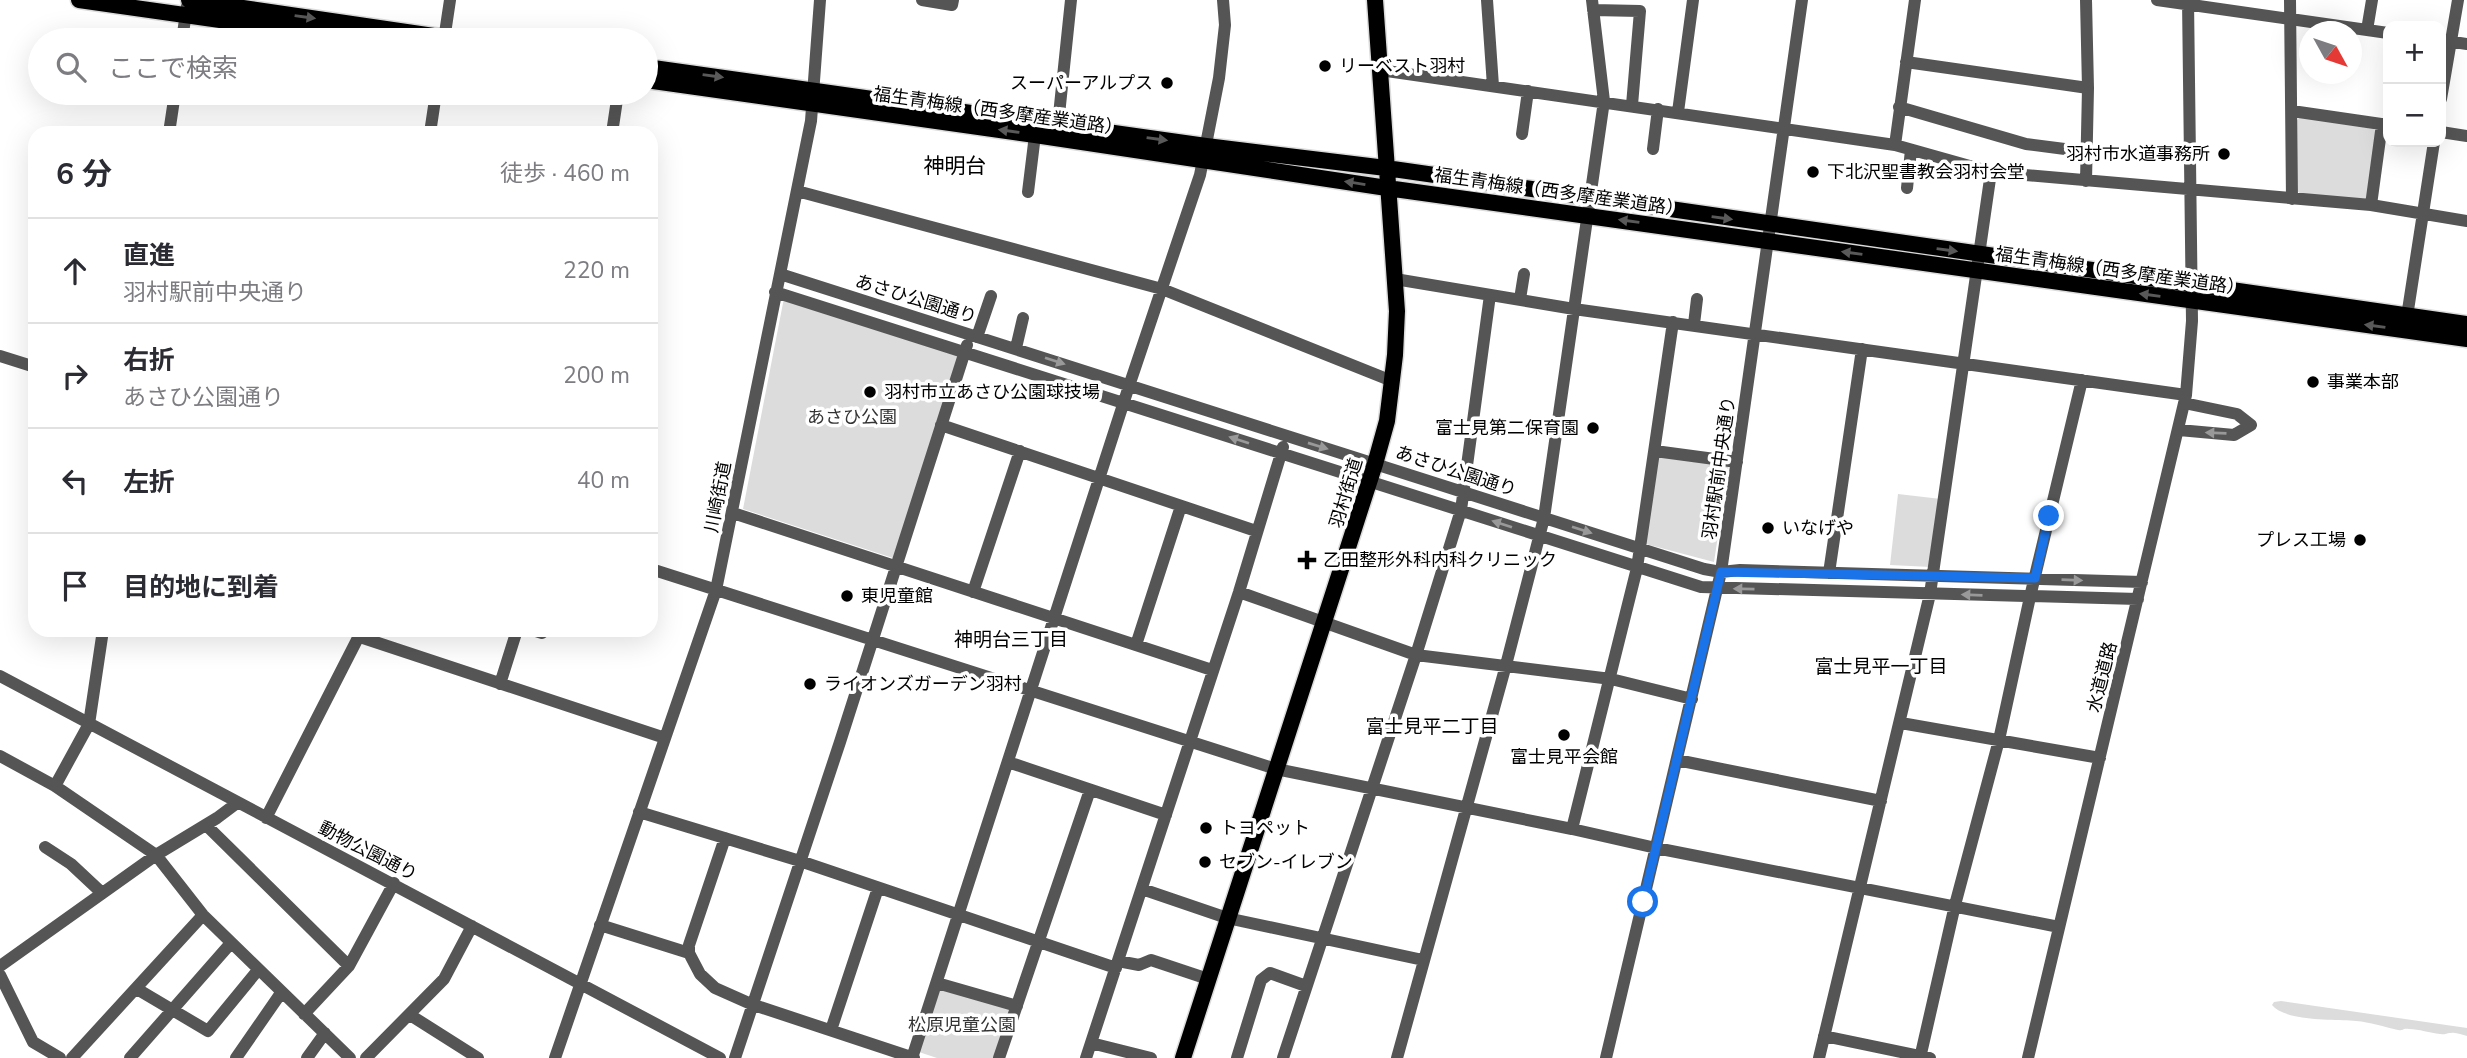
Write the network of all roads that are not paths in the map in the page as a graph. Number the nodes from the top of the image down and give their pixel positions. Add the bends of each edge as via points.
1 (79, 0) edge
2 (450, 0) edge
3 (820, 0) edge
4 (922, 0) edge
5 (953, 0) edge
6 (1071, 0) edge
7 (1223, 0) edge
8 (1375, 0) edge
9 (1487, 0) edge
10 (1693, 0) edge
11 (1802, 0) edge
12 (1915, 0) edge
13 (2086, 0) edge
14 (2158, 0) edge
15 (2290, 0) edge
16 (2372, 0) edge
17 (2458, 0) edge
18 (2188, 2) edge
19 (187, 5) edge
20 (1593, 5) edge
21 (2290, 20) junction
22 (184, 28) edge
23 (301, 28) edge
24 (365, 28) edge
25 (450, 28) edge
26 (2367, 30) junction
27 (2383, 32) edge
28 (2446, 38) edge
29 (2446, 41) edge
30 (2467, 44) edge
31 (1906, 62) junction
32 (658, 69) edge
33 (1380, 70) junction
34 (658, 81) edge
35 (1493, 86) junction
36 (2088, 88) junction
37 (1528, 91) junction
38 (814, 97) junction
39 (1604, 101) junction
40 (173, 105) edge
41 (434, 105) edge
42 (616, 105) edge
43 (1632, 105) junction
44 (1899, 107) junction
45 (1658, 109) junction
46 (1678, 111) junction
47 (2292, 111) junction
48 (2383, 124) edge
49 (170, 126) edge
50 (431, 126) edge
51 (613, 126) edge
52 (1784, 128) junction
53 (1058, 131) junction
54 (2446, 133) edge
55 (1522, 134) dead end
56 (1035, 135) junction
57 (2383, 136) edge
58 (2467, 136) edge
59 (1895, 145) junction
60 (2433, 147) edge
61 (1653, 149) dead end
62 (1912, 150) junction
63 (2088, 152) junction
64 (1205, 153) junction
65 (1386, 168) junction
66 (1991, 172) junction
67 (2086, 181) junction
68 (1388, 188) junction
69 (1907, 188) dead end
70 (2190, 190) junction
71 (797, 191) junction
72 (1028, 192) dead end
73 (2292, 199) junction
74 (2371, 205) junction
75 (1589, 207) junction
76 (2421, 214) junction
77 (2467, 221) edge
78 (1771, 224) junction
79 (1769, 241) junction
80 (1979, 262) junction
81 (779, 274) junction
82 (1524, 274) dead end
83 (1395, 279) junction
84 (1162, 289) junction
85 (775, 292) junction
86 (2191, 293) junction
87 (1490, 295) junction
88 (991, 296) dead end
89 (1520, 299) junction
90 (1696, 299) dead end
91 (1574, 309) junction
92 (1023, 318) dead end
93 (1673, 321) junction
94 (2406, 323) junction
95 (1694, 324) junction
96 (2467, 324) edge
97 (1755, 333) junction
98 (974, 336) junction
99 (2467, 339) edge
100 (1016, 348) junction
101 (1862, 349) junction
102 (964, 352) junction
103 (0, 356) edge
104 (1964, 363) junction
105 (28, 365) edge
106 (2082, 380) junction
107 (1392, 381) junction
108 (1129, 386) junction
109 (2185, 399) junction
110 (1124, 403) junction
111 (942, 425) junction
112 (2179, 429) junction
113 (1286, 436) junction
114 (1020, 451) junction
115 (1655, 451) junction
116 (1280, 453) junction
117 (1737, 463) junction
118 (1375, 464) junction
119 (1100, 478) junction
120 (1370, 481) junction
121 (1464, 492) junction
122 (1181, 506) junction
123 (1461, 510) junction
124 (733, 513) junction
125 (1544, 518) junction
126 (1256, 531) junction
127 (1540, 536) junction
128 (1639, 548) junction
129 (896, 567) junction
130 (1637, 568) junction
131 (658, 571) edge
132 (1721, 572) junction
133 (1829, 573) junction
134 (1932, 576) junction
135 (2035, 578) junction
136 (2143, 582) junction
137 (1717, 589) junction
138 (716, 590) junction
139 (974, 592) junction
140 (1239, 592) junction
141 (1930, 594) junction
142 (2030, 597) junction
143 (2138, 600) junction
144 (1054, 618) junction
145 (1325, 622) junction
146 (102, 637) edge
147 (358, 637) edge
148 (371, 637) edge
149 (515, 637) edge
150 (871, 641) junction
151 (1136, 645) junction
152 (1416, 655) junction
153 (1506, 665) junction
154 (1212, 670) junction
155 (0, 676) edge
156 (1611, 679) junction
157 (499, 684) junction
158 (1030, 691) junction
159 (1692, 699) junction
160 (1901, 723) junction
161 (89, 724) junction
162 (665, 738) junction
163 (1999, 740) junction
164 (1190, 742) junction
165 (0, 755) edge
166 (2100, 758) junction
167 (1677, 760) junction
168 (1008, 762) junction
169 (1276, 769) junction
170 (55, 786) junction
171 (1371, 789) junction
172 (1090, 790) junction
173 (1881, 801) junction
174 (237, 803) junction
175 (1467, 808) junction
176 (639, 812) junction
177 (1166, 815) junction
178 (266, 818) junction
179 (206, 825) junction
180 (1572, 829) junction
181 (725, 838) junction
182 (45, 847) dead end
183 (1656, 848) junction
184 (156, 855) junction
185 (800, 861) junction
186 (394, 883) junction
187 (1859, 887) junction
188 (878, 888) junction
189 (1142, 889) junction
190 (102, 893) junction
191 (1955, 905) junction
192 (203, 915) junction
193 (959, 915) junction
194 (1227, 918) junction
195 (600, 925) junction
196 (472, 926) junction
197 (2059, 927) junction
198 (1322, 939) junction
199 (1038, 942) junction
200 (231, 943) junction
201 (689, 953) junction
202 (1423, 960) junction
203 (1117, 964) junction
204 (0, 966) edge
205 (349, 966) junction
206 (258, 970) junction
207 (0, 975) edge
208 (1208, 979) junction
209 (937, 983) junction
210 (579, 984) junction
211 (1306, 986) junction
212 (137, 989) junction
213 (281, 993) junction
214 (751, 1004) junction
215 (1017, 1006) junction
216 (173, 1011) junction
217 (304, 1014) junction
218 (410, 1015) junction
219 (831, 1030) junction
220 (325, 1033) junction
221 (1824, 1037) junction
222 (1091, 1043) junction
223 (1923, 1057) edge
224 (60, 1058) edge
225 (72, 1058) edge
226 (130, 1058) edge
227 (236, 1058) edge
228 (307, 1058) edge
229 (350, 1058) edge
230 (366, 1058) edge
231 (478, 1058) edge
232 (555, 1058) edge
233 (720, 1058) edge
234 (735, 1058) edge
235 (913, 1058) edge
236 (999, 1058) edge
237 (1086, 1058) edge
238 (1151, 1058) edge
239 (1183, 1058) edge
240 (1237, 1058) edge
241 (1283, 1058) edge
242 (1397, 1058) edge
243 (1606, 1058) edge
244 (1819, 1058) edge
245 (2028, 1058) edge

1 - 19 main road
2 - 25 street
3 - 38 street, 川崎街道
4 - 5 street via 952,5
6 - 53 street
7 - 64 street via 1226,25
8 - 33 main road, 羽村街道
9 - 35 street
10 - 46 street
11 - 52 street, 羽村駅前中央通り
12 - 31 street
13 - 36 street
14 - 18 street
15 - 21 street
16 - 26 street
17 - 28 street
18 - 21 street
18 - 70 street, 水道道路
19 - 22 street
19 - 23 main road
19 -> 24 main road
20 - 39 street
20 - 43 street via 1640,10
21 - 26 street
21 - 47 street
26 - 27 street
29 - 30 street
31 - 36 street
31 - 44 street
32 -> 38 main road, 福生青梅線（西多摩産業道路）
33 - 35 street
33 - 65 main road, 羽村街道
34 - 38 main road, 福生青梅線（西多摩産業道路）
35 - 37 street
36 - 63 street
37 - 39 street
37 - 55 street
38 - 53 main road, 福生青梅線（西多摩産業道路）
56 -> 38 main road, 福生青梅線（西多摩産業道路）
38 - 71 street, 川崎街道
39 - 43 street
39 - 75 street
40 - 49 street
41 - 50 street
42 - 51 street
43 - 45 street
44 - 59 street
44 - 63 street via 2026,144
45 - 46 street
45 - 61 street
46 - 52 street
47 - 48 street
47 - 73 street
52 - 59 street
52 - 78 street, 羽村駅前中央通り
53 - 56 main road, 福生青梅線（西多摩産業道路）
53 - 64 main road, 福生青梅線（西多摩産業道路）
54 - 58 street
56 - 72 street
57 - 74 street
59 - 62 street
60 - 76 street
62 - 66 street
62 - 69 street
63 - 67 street
64 - 65 main road, 福生青梅線（西多摩産業道路）
68 -> 64 main road, 福生青梅線（西多摩産業道路）
64 - 84 street
65 - 68 main road, 羽村街道
65 - 75 main road, 福生青梅線（西多摩産業道路）
66 - 67 street
66 - 80 street
67 - 70 street
68 - 75 main road, 福生青梅線（西多摩産業道路）
68 - 83 main road, 羽村街道
70 - 73 street
70 - 86 street, 水道道路
71 - 81 street, 川崎街道
71 - 84 street
73 - 74 street
74 - 76 street
75 -> 78 main road, 福生青梅線（西多摩産業道路）
79 -> 75 main road, 福生青梅線（西多摩産業道路）
75 - 91 street
76 - 77 street
76 - 94 street
78 - 79 street, 羽村駅前中央通り
78 -> 80 main road, 福生青梅線（西多摩産業道路）
80 -> 79 main road, 福生青梅線（西多摩産業道路）
79 - 97 street, 羽村駅前中央通り
80 - 86 main road, 福生青梅線（西多摩産業道路）
80 - 104 street
81 - 85 street, 川崎街道
81 - 98 street, あさひ公園通り
82 - 89 street
83 - 87 street
83 - 107 main road, 羽村街道
84 - 107 street
84 - 108 street
85 - 102 street, あさひ公園通り
85 - 124 street, 川崎街道
86 - 94 main road, 福生青梅線（西多摩産業道路）
86 - 109 street, 水道道路
87 - 89 street
87 - 121 street
88 - 98 street
89 - 91 street
90 - 95 street
91 - 93 street
91 - 125 street
92 - 100 street
93 - 95 street
93 - 115 street
94 - 96 main road, 福生青梅線（西多摩産業道路）
94 - 99 main road, 福生青梅線（西多摩産業道路）
95 - 97 street
97 - 101 street
97 - 117 street, 羽村駅前中央通り
98 - 100 street, あさひ公園通り
98 - 102 street
100 -> 108 street, あさひ公園通り
101 - 104 street
101 - 133 street
102 - 110 street, あさひ公園通り
102 - 111 street
103 - 105 street
104 - 106 street
104 - 134 street
106 - 109 street
106 - 135 street
107 - 118 main road, 羽村街道
108 - 110 street
108 - 113 street, あさひ公園通り
109 - 112 street, 水道道路
109 -> 112 street via 2237,414 2251,425 2235,435
116 -> 110 street, あさひ公園通り
110 - 119 street
111 - 114 street
111 - 129 street
112 - 136 street, 水道道路
113 - 116 street
113 -> 118 street, あさひ公園通り
114 - 119 street
114 - 139 street
115 - 117 street
115 - 128 street
116 - 120 street, あさひ公園通り
116 - 126 street
117 - 132 street, 羽村駅前中央通り
118 - 120 main road, 羽村街道
118 - 121 street, あさひ公園通り
119 - 122 street
119 - 144 street
120 - 123 street, あさひ公園通り
120 - 145 main road, 羽村街道
121 - 123 street
121 - 125 street, あさひ公園通り
122 - 126 street
122 - 151 street
127 -> 123 street, あさひ公園通り
123 - 152 street
124 - 129 street
124 - 138 street, 川崎街道
125 - 127 street
125 -> 128 street, あさひ公園通り
126 - 140 street
127 - 130 street, あさひ公園通り
127 - 153 street
128 - 130 street
128 - 132 street, あさひ公園通り
129 - 139 street
129 - 150 street
130 - 137 street, あさひ公園通り
130 - 156 street
131 - 138 street
132 - 133 street, あさひ公園通り
132 - 137 street, 羽村駅前中央通り
133 - 134 street, あさひ公園通り
134 - 135 street, あさひ公園通り
134 - 141 street
135 -> 136 street, あさひ公園通り
135 - 142 street
136 - 143 street, 水道道路
141 -> 137 street, あさひ公園通り
137 - 159 street, 羽村駅前中央通り
138 - 150 street
138 - 162 street, 川崎街道
139 - 144 street
140 - 145 street
140 - 154 street
142 -> 141 street, あさひ公園通り
141 - 160 street
142 - 143 street, あさひ公園通り
142 - 163 street
143 - 166 street, 水道道路
144 - 151 street
144 - 158 street
145 - 152 street
145 - 169 main road, 羽村街道
146 - 161 street
147 - 178 street
148 - 157 street
149 - 157 street
150 - 158 street
150 - 185 street
151 - 154 street
152 - 153 street
152 - 171 street
153 - 156 street
153 - 175 street
154 - 164 street
155 - 161 street, 動物公園通り
156 - 159 street
156 - 180 street
157 - 162 street
158 - 164 street
158 - 168 street
159 - 167 street, 羽村駅前中央通り
160 - 163 street
160 - 173 street
161 - 170 street
161 - 174 street, 動物公園通り
162 - 176 street, 川崎街道
163 - 166 street
163 - 191 street
164 - 169 street
164 - 177 street
165 - 170 street
166 - 197 street, 水道道路
167 - 173 street
167 - 183 street, 羽村駅前中央通り
168 - 172 street
168 - 193 street
169 - 171 street
169 - 194 main road, 羽村街道
170 - 184 street
171 - 175 street
171 - 198 street
172 - 177 street
172 - 199 street
173 - 187 street
174 - 178 street, 動物公園通り
174 - 179 street
175 - 180 street
175 - 202 street
176 - 181 street
176 - 195 street, 川崎街道
177 - 189 street
178 - 186 street, 動物公園通り
179 - 184 street
179 - 205 street
180 - 183 street
181 - 185 street
181 - 201 street
182 - 190 street
183 - 187 street
183 - 243 street, 羽村駅前中央通り
184 - 190 street
184 - 192 street
185 - 188 street
185 - 214 street
186 - 196 street, 動物公園通り
186 - 205 street
187 - 191 street
187 - 221 street
188 - 193 street
188 - 219 street
189 - 194 street
189 - 203 street
190 - 204 street
191 - 197 street
191 - 223 street
192 - 200 street
192 - 212 street
193 - 199 street
193 - 209 street
194 - 198 street
194 - 208 main road, 羽村街道
195 - 201 street
195 - 210 street, 川崎街道
196 - 210 street, 動物公園通り
196 - 218 street via 444,979
197 - 245 street, 水道道路
198 - 202 street
198 - 211 street
199 - 203 street
199 - 215 street
200 - 206 street
200 - 216 street
201 - 214 street via 700,974 715,988
202 - 242 street
203 - 208 street via 1139,965 1151,960
203 - 222 street
205 - 217 street
206 - 213 street
206 - 216 street via 208,1031
207 - 224 street via 33,1042
208 - 239 main road, 羽村街道
209 - 215 street
209 - 235 street
210 - 232 street, 川崎街道
210 - 233 street, 動物公園通り
211 - 240 street via 1270,974 1261,980
211 - 241 street
212 - 216 street
212 - 225 street
213 - 217 street
213 - 227 street
214 - 219 street
214 - 234 street
215 - 236 street
216 - 226 street
217 - 220 street
218 - 230 street
218 - 231 street
219 - 235 street
220 - 228 street
220 - 229 street
221 - 223 street
221 - 244 street
222 - 237 street
222 - 238 street

